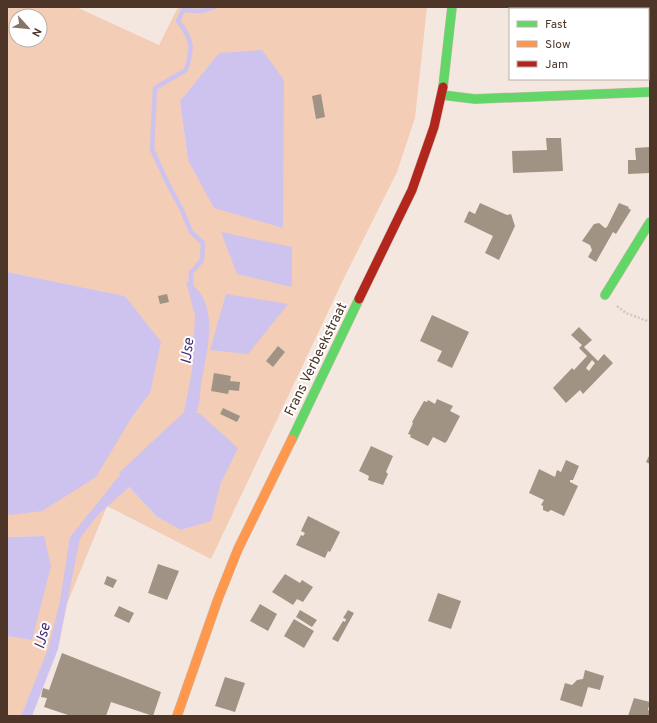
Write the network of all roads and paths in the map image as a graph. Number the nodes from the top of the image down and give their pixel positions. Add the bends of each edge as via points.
1 (452, 7) edge
2 (650, 92) edge
3 (442, 95) junction
4 (650, 222) edge
5 (605, 294) joint
6 (650, 322) edge
7 (177, 716) edge

1 - 3 main road, Frans Verbeekstraat
2 - 3 main road via 475,99
3 - 7 main road, Frans Verbeekstraat via 412,190 238,549
4 - 5 main road
5 - 6 path via 626,313

